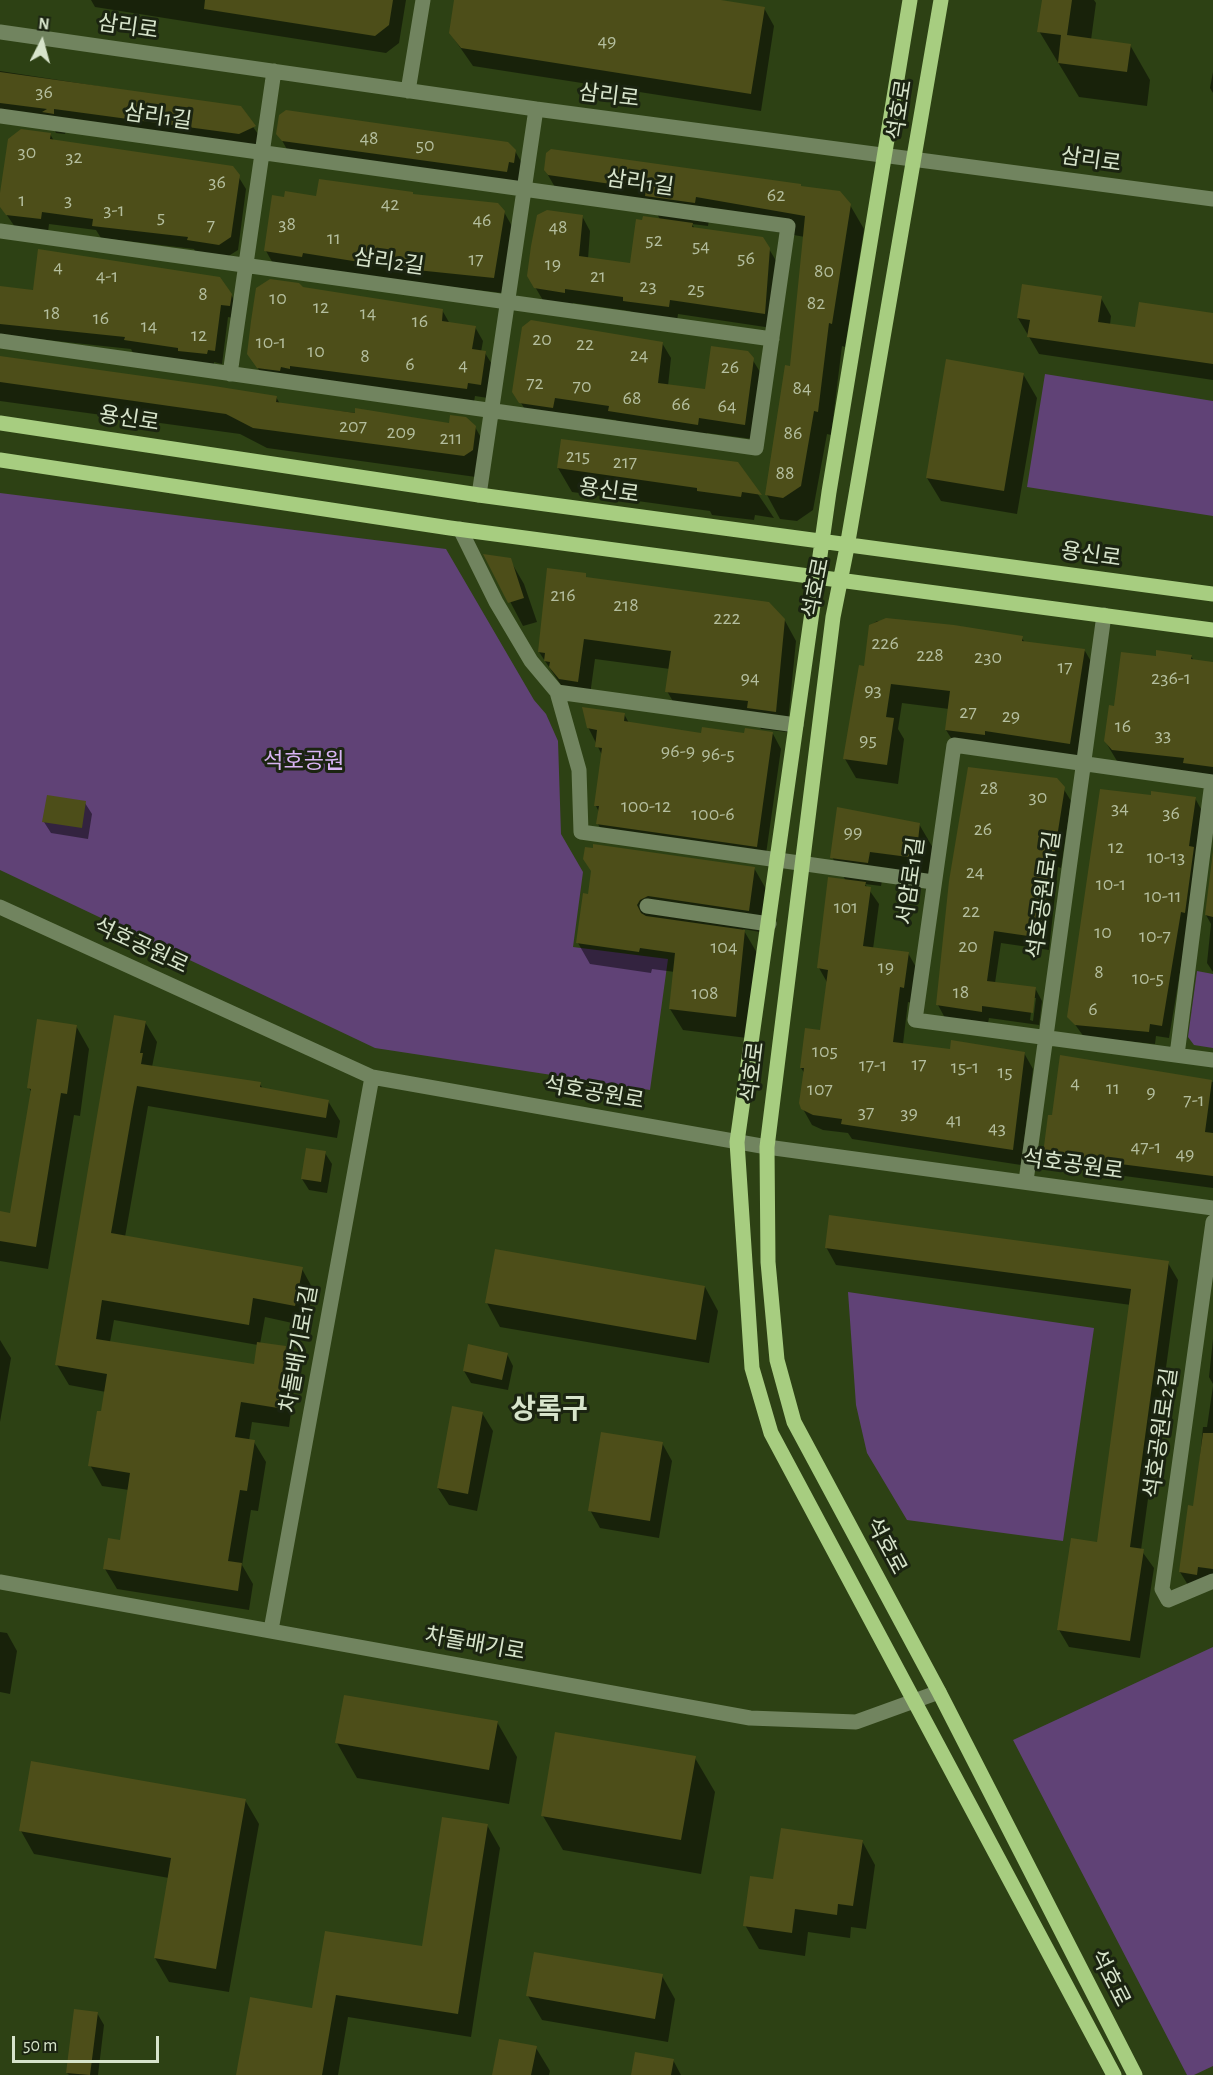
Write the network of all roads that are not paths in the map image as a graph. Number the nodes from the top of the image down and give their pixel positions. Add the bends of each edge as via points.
1 (423, 0) edge
2 (910, 0) edge
3 (941, 0) edge
4 (0, 32) edge
5 (274, 71) junction
6 (408, 91) junction
7 (536, 109) junction
8 (0, 116) edge
9 (261, 154) junction
10 (884, 154) junction
11 (915, 158) junction
12 (525, 190) junction
13 (1213, 200) edge
14 (0, 231) edge
15 (244, 265) junction
16 (509, 300) junction
17 (772, 339) junction
18 (0, 341) edge
19 (230, 374) junction
20 (493, 412) junction
21 (0, 423) edge
22 (0, 460) edge
23 (479, 495) junction
24 (460, 529) junction
25 (822, 543) junction
26 (847, 547) junction
27 (817, 576) junction
28 (840, 579) junction
29 (1213, 594) edge
30 (1104, 615) junction
31 (1213, 630) edge
32 (557, 692) junction
33 (796, 725) junction
34 (1085, 763) junction
35 (1212, 782) edge
36 (777, 860) junction
37 (802, 864) junction
38 (933, 882) junction
39 (647, 906) dead end
40 (0, 907) edge
41 (769, 924) junction
42 (1047, 1038) junction
43 (1177, 1055) junction
44 (1213, 1060) edge
45 (372, 1077) junction
46 (737, 1142) junction
47 (767, 1147) junction
48 (1026, 1181) junction
49 (1213, 1208) edge
50 (1213, 1222) edge
51 (1213, 1581) edge
52 (0, 1582) edge
53 (271, 1630) junction
54 (939, 1692) junction
55 (913, 1701) junction
56 (1114, 2075) edge
57 (1135, 2075) edge

1 - 6 street
2 - 10 main road, 석호로
3 - 11 main road, 석호로
4 - 5 street, 삼리로
5 - 6 street, 삼리로
5 - 9 street
6 - 7 street, 삼리로
7 - 10 street, 삼리로
7 - 12 street
8 - 9 street, 삼리1길
9 - 12 street, 삼리1길
9 - 15 street
10 - 11 street, 삼리로
10 - 25 main road, 석호로
11 - 13 street, 삼리로
11 - 26 main road, 석호로
12 - 16 street
12 - 17 street, 삼리1길 via 788,226
14 - 15 street, 삼리2길
15 - 16 street, 삼리2길
15 - 19 street
16 - 17 street, 삼리2길
16 - 20 street
17 - 20 street, 삼리1길 via 756,448
18 - 19 street, 삼리1길
19 - 20 street, 삼리1길
20 - 23 street
21 - 23 main road, 용신로
22 - 24 main road
23 - 25 main road, 용신로
24 - 27 main road
24 - 32 street via 531,661
25 - 26 main road, 용신로
25 - 27 main road, 석호로
26 - 28 main road, 석호로
26 - 29 main road, 용신로
27 - 28 main road
27 - 33 main road, 석호로
28 - 30 main road
28 - 37 main road, 석호로
30 - 31 main road
30 - 34 street, 석호공원로1길
32 - 33 street
32 - 36 street via 579,770 581,832
33 - 36 main road, 석호로
34 - 35 street, 서암로1길
34 - 38 street, 서암로1길 via 954,745
34 - 42 street, 석호공원로1길
35 - 43 street, 서암로1길
36 - 37 street
36 - 41 main road, 석호로
37 - 38 street
37 - 47 main road, 석호로
38 - 42 street, 서암로1길 via 915,1020
39 - 41 street
40 - 45 street, 석호공원로
41 - 46 main road, 석호로
42 - 43 street, 서암로1길
42 - 48 street, 석호공원로1길
43 - 44 street, 서암로1길
45 - 46 street, 석호공원로
45 - 53 street, 차돌배기로1길
46 - 47 street, 석호공원로
46 - 55 main road, 석호로 via 752,1368 771,1432
47 - 48 street, 석호공원로
47 - 54 main road, 석호로 via 768,1262 777,1360 794,1422
48 - 49 street, 석호공원로
50 - 51 street, 석호공원로2길 via 1162,1589 1168,1600
52 - 53 street, 차돌배기로
53 - 55 street, 차돌배기로 via 750,1718 856,1722
54 - 55 street, 차돌배기로
54 - 57 main road, 석호로
55 - 56 main road, 석호로

